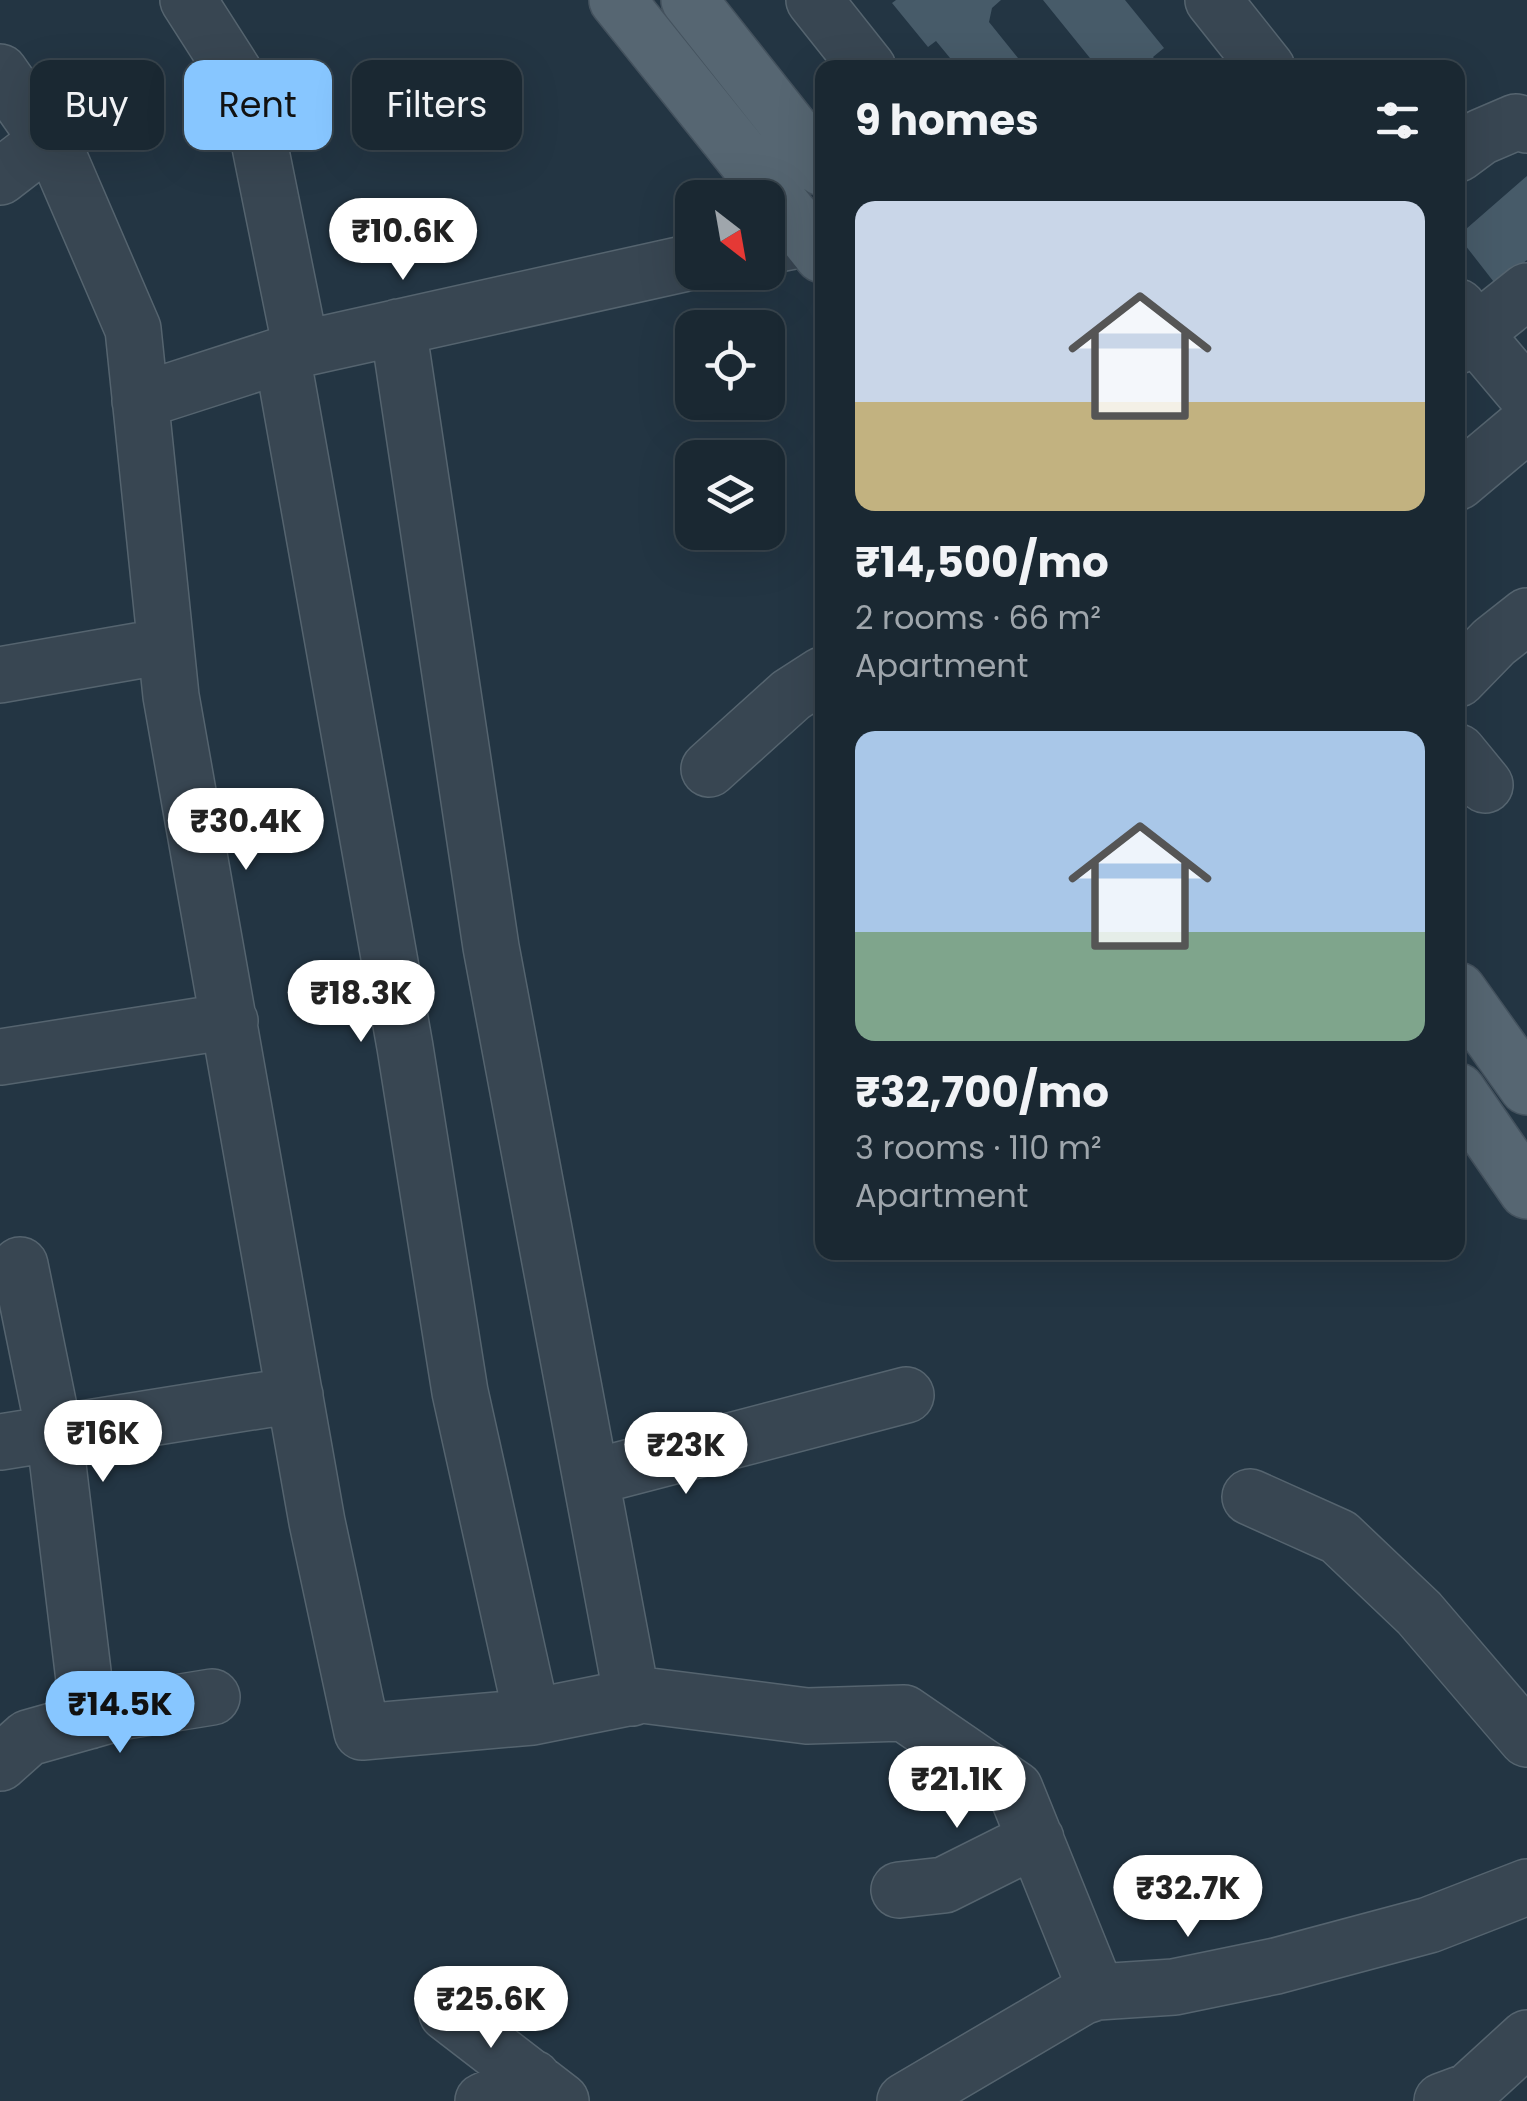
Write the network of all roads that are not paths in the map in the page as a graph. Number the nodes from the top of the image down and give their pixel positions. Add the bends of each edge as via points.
1 (188, 0) edge
2 (617, 0) edge
3 (689, 0) edge
4 (1213, 0) edge
5 (824, 4) edge
6 (862, 60) edge
7 (1261, 60) edge
8 (0, 72) edge
9 (30, 114) edge
10 (1527, 126) edge
11 (1465, 149) edge
12 (35, 150) edge
13 (55, 150) edge
14 (815, 159) edge
15 (0, 178) edge
16 (800, 246) edge
17 (675, 266) edge
18 (1527, 291) edge
19 (398, 327) junction
20 (1465, 327) edge
21 (1465, 330) edge
22 (291, 352) junction
23 (1527, 396) edge
24 (140, 401) junction
25 (1527, 424) edge
26 (1465, 476) edge
27 (1527, 616) edge
28 (165, 646) junction
29 (1465, 672) edge
30 (0, 675) edge
31 (815, 679) edge
32 (709, 770) dead end
33 (1465, 1000) edge
34 (230, 1021) junction
35 (0, 1057) edge
36 (1527, 1087) edge
37 (1465, 1101) edge
38 (1527, 1191) edge
39 (20, 1265) dead end
40 (294, 1396) junction
41 (906, 1396) dead end
42 (54, 1432) junction
43 (0, 1442) edge
44 (592, 1478) junction
45 (1250, 1497) dead end
46 (212, 1697) dead end
47 (632, 1698) junction
48 (532, 1717) junction
49 (90, 1721) junction
50 (1527, 1739) edge
51 (0, 1763) edge
52 (1036, 1839) junction
53 (1527, 1886) edge
54 (899, 1890) dead end
55 (1098, 1992) junction
56 (447, 2013) dead end
57 (1527, 2038) edge
58 (962, 2086) edge
59 (547, 2090) edge
60 (483, 2101) edge
61 (904, 2101) edge
62 (1442, 2101) edge

1 - 22 street via 250,97
2 - 16 main road
3 - 14 main road
4 - 7 street
5 - 6 street
8 - 9 street
10 - 11 street via 1516,122
12 - 15 street
13 - 24 street via 133,329
17 - 19 street
18 - 20 street
19 - 22 street
19 - 44 street via 491,947
21 - 23 street
22 - 24 street
22 - 48 street via 460,1392
24 - 28 street
25 - 26 street
27 - 29 street
28 - 30 street
28 - 34 street
31 - 32 street
33 - 36 main road
34 - 35 street
34 - 40 street
37 - 38 main road
39 - 42 street
40 - 42 street
40 - 48 street via 362,1732
41 - 44 street
42 - 43 street
42 - 49 street
44 - 47 street
45 - 50 street via 1339,1537 1418,1613
46 - 49 street
47 - 48 street
47 - 52 street via 808,1716 904,1713 1014,1789
49 - 51 street via 28,1738
52 - 54 street via 944,1885
52 - 55 street
53 - 55 street via 1430,1925 1276,1966 1174,1987
55 - 58 street
56 - 59 street
57 - 62 street via 1469,2091
58 - 61 street
59 - 60 street

